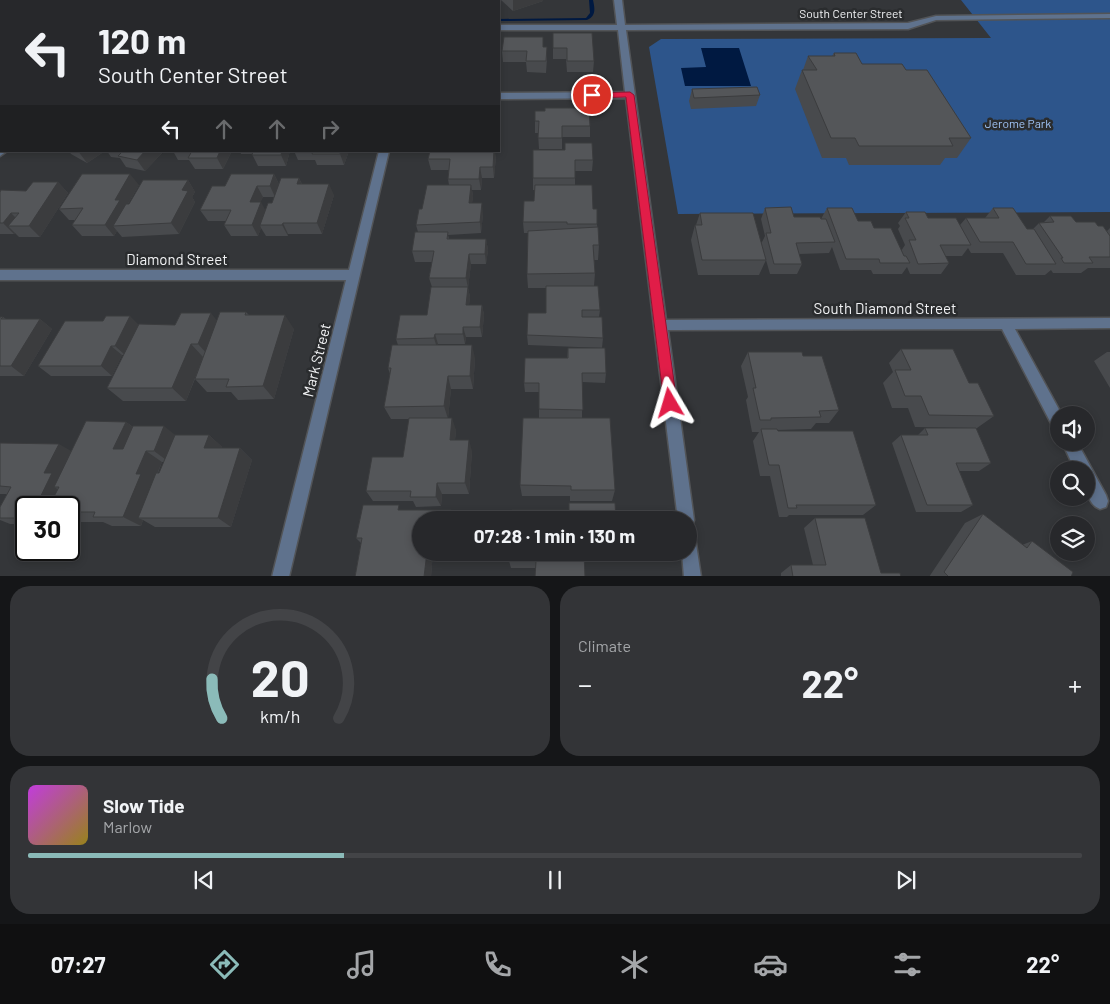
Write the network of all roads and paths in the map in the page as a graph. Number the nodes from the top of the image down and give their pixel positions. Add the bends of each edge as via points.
1 (618, 0) edge
2 (1110, 16) edge
3 (622, 27) junction
4 (500, 28) edge
5 (630, 95) junction
6 (500, 96) edge
7 (384, 152) edge
8 (0, 275) edge
9 (354, 275) junction
10 (1110, 323) edge
11 (1006, 324) junction
12 (660, 325) junction
13 (1050, 407) edge
14 (1095, 493) edge
15 (1100, 502) dead end
16 (685, 511) edge
17 (691, 561) edge
18 (280, 576) edge
19 (693, 576) edge

1 - 3 street
2 - 3 street, South Center Street via 936,18 908,26
3 - 4 street, South Center Street
3 - 5 street
5 - 6 street
5 - 12 street
7 - 9 street, Mark Street
8 - 9 street, Diamond Street
9 - 18 street, Mark Street
10 - 11 street, South Diamond Street
11 - 12 street, South Diamond Street
11 - 13 street
12 - 16 street
14 - 15 street
17 - 19 street

